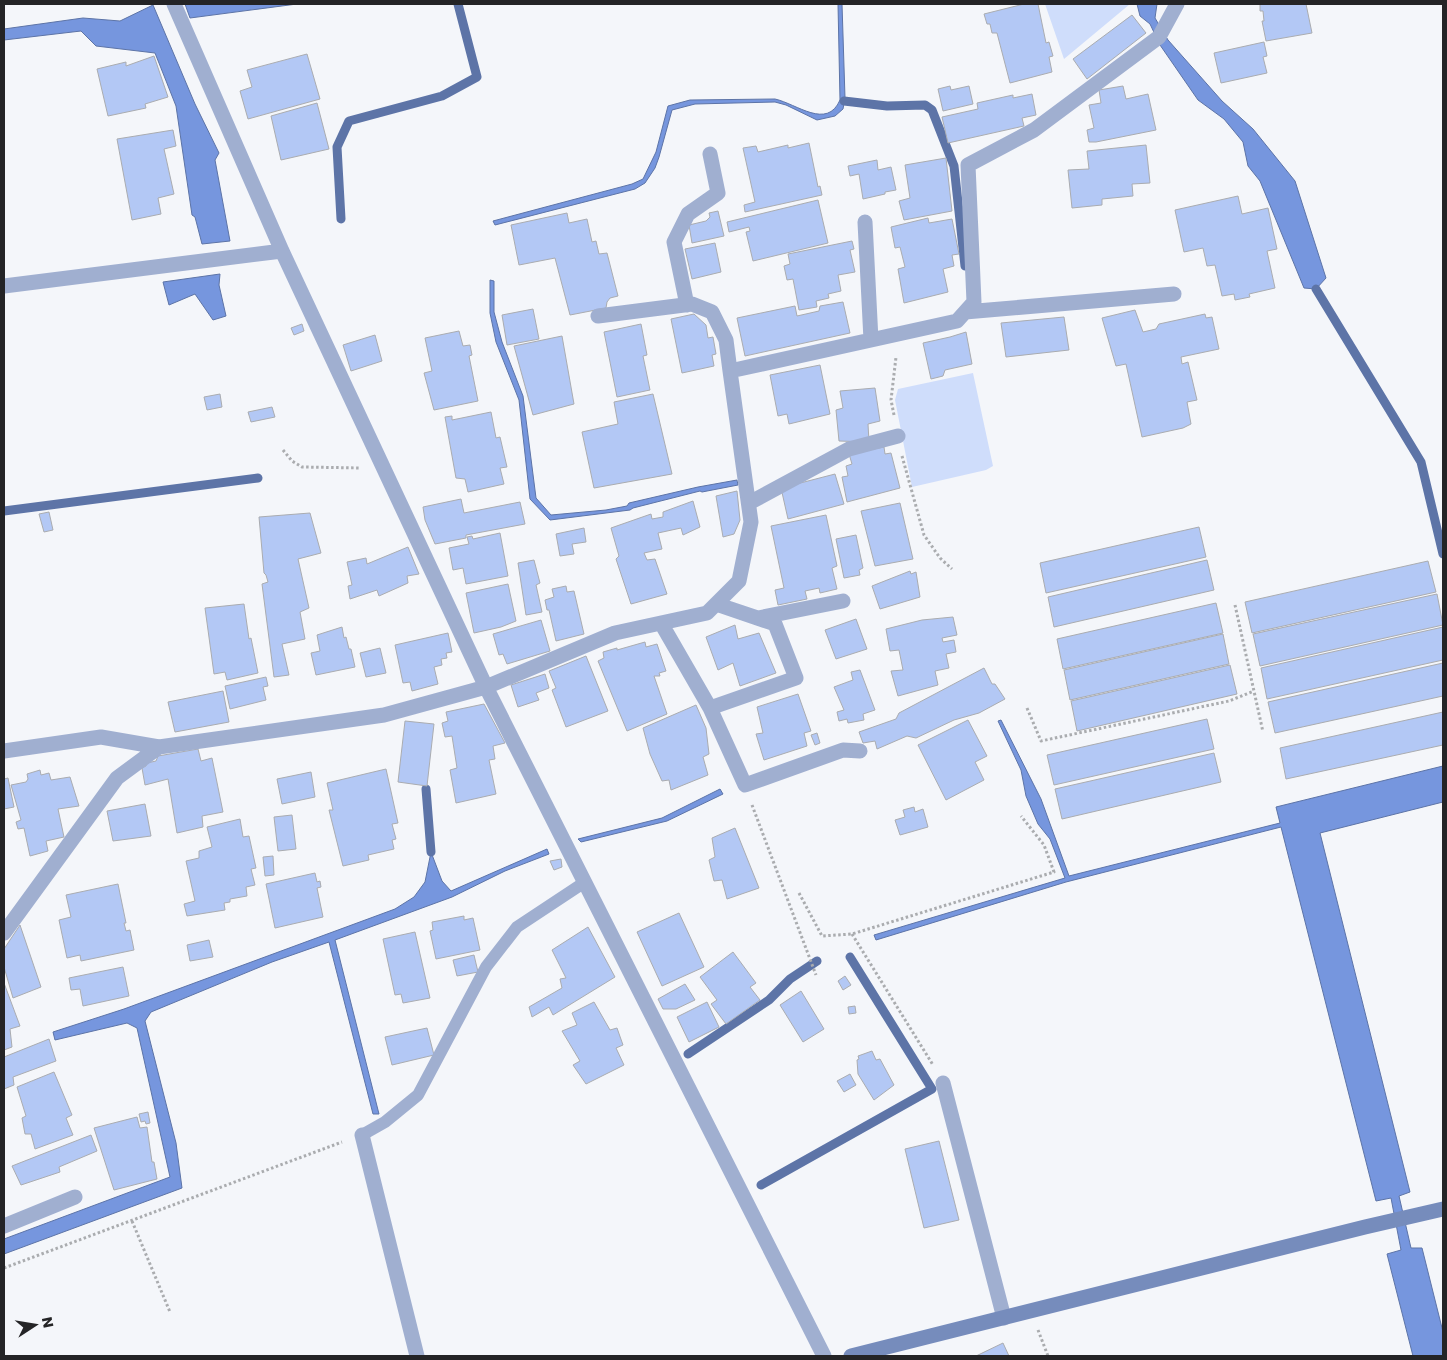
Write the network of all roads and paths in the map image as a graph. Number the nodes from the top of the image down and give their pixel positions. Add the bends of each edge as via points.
1 (174, 4) edge
2 (1177, 4) edge
3 (710, 154) dead end
4 (865, 222) dead end
5 (282, 251) junction
6 (4, 286) edge
7 (1174, 294) dead end
8 (687, 305) junction
9 (965, 312) junction
10 (598, 316) dead end
11 (871, 340) junction
12 (730, 371) junction
13 (898, 436) dead end
14 (283, 450) dead end
15 (384, 468) junction
16 (749, 503) junction
17 (843, 601) dead end
18 (716, 604) junction
19 (1235, 605) dead end
20 (758, 618) junction
21 (661, 623) junction
22 (486, 687) junction
23 (1254, 691) junction
24 (710, 708) junction
25 (1027, 708) dead end
26 (1263, 732) dead end
27 (159, 747) junction
28 (4, 751) edge
29 (860, 751) dead end
30 (745, 785) junction
31 (1021, 816) dead end
32 (585, 882) junction
33 (799, 893) dead end
34 (4, 933) edge
35 (852, 934) junction
36 (816, 976) dead end
37 (943, 1083) joint
38 (362, 1135) junction
39 (75, 1197) dead end
40 (1443, 1209) edge
41 (132, 1221) junction
42 (4, 1226) edge
43 (4, 1268) edge
44 (1030, 1311) junction
45 (170, 1312) dead end
46 (1004, 1318) junction
47 (880, 1353) edge
48 (417, 1356) edge
49 (824, 1356) edge
50 (850, 1356) edge
51 (1048, 1356) edge

1 - 5 street
2 - 9 street via 1159,37 1034,130 968,164 974,302
3 - 8 street via 718,193 688,214 674,242
4 - 11 street
5 - 6 street
5 - 15 street
7 - 9 street
8 - 10 street
8 - 12 street via 712,312 726,340
9 - 11 street via 957,321
11 - 12 street
12 - 16 street
13 - 16 street via 849,449
14 - 15 path via 302,467
15 - 22 street
16 - 18 street via 751,522 739,580
17 - 20 street
18 - 20 street
18 - 21 street via 707,613
19 - 23 path
20 - 24 street via 775,624 796,678
21 - 22 street via 615,633
21 - 24 street
22 - 27 street via 384,714
22 - 32 street
23 - 25 path via 1229,701 1041,741
23 - 26 path
24 - 30 street
27 - 28 street via 101,737
27 - 34 street via 117,778
29 - 30 street via 843,750
30 - 36 path
31 - 35 path via 1044,845 1054,872
32 - 38 lane via 517,927 486,967 418,1095 385,1122
32 - 49 street
33 - 35 path via 822,936
35 - 37 path
37 - 46 street
38 - 41 path
38 - 48 street
39 - 42 street
40 - 44 street
41 - 43 path
41 - 45 path
44 - 46 street
44 - 51 path
46 - 47 street
47 - 50 street

